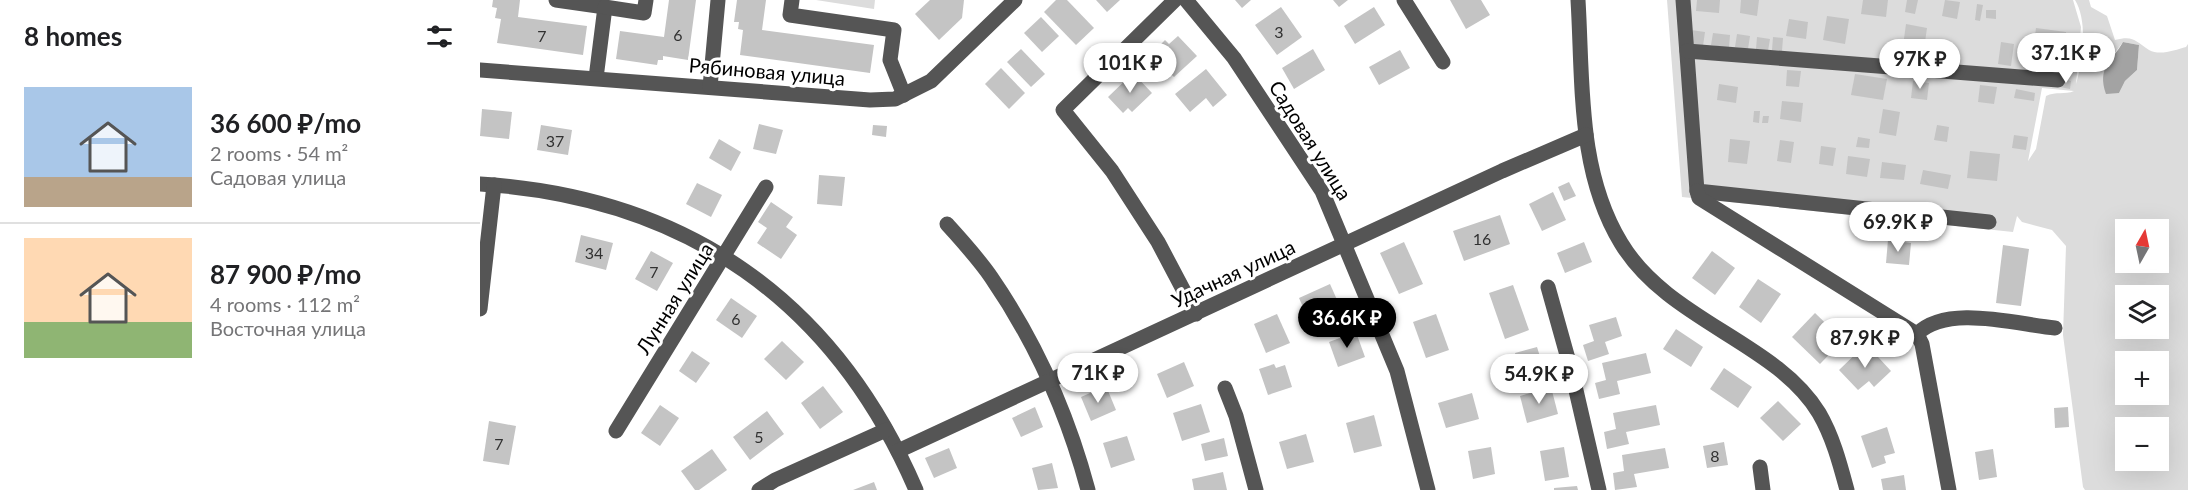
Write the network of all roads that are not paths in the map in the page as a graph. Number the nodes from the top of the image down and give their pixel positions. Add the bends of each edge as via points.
1 (556, 0) edge
2 (645, 0) edge
3 (718, 0) edge
4 (792, 0) edge
5 (1175, 0) edge
6 (1186, 0) edge
7 (1404, 0) edge
8 (1578, 0) edge
9 (1683, 0) edge
10 (1010, 2) edge
11 (605, 7) junction
12 (1688, 51) junction
13 (1443, 62) dead end
14 (480, 70) edge
15 (596, 78) junction
16 (2058, 80) dead end
17 (710, 87) junction
18 (904, 95) junction
19 (1586, 135) junction
20 (487, 184) edge
21 (766, 187) dead end
22 (1697, 191) junction
23 (1989, 222) dead end
24 (947, 224) dead end
25 (1346, 244) junction
26 (725, 255) junction
27 (1548, 287) dead end
28 (480, 309) edge
29 (1196, 314) junction
30 (2055, 328) dead end
31 (1917, 334) junction
32 (1050, 381) junction
33 (1225, 388) dead end
34 (886, 430) junction
35 (616, 431) dead end
36 (898, 451) junction
37 (1760, 467) dead end
38 (759, 490) edge
39 (916, 490) edge
40 (1088, 490) edge
41 (1256, 490) edge
42 (1428, 490) edge
43 (1599, 490) edge
44 (1763, 490) edge
45 (1847, 490) edge
46 (1949, 490) edge

1 - 11 street
2 - 11 street via 644,12
3 - 17 street
4 - 18 street via 790,15 894,30 890,60
5 - 29 street via 1063,110 1112,171 1158,242
6 - 25 street, Садовая улица via 1234,58 1282,128 1322,191
7 - 13 street
8 - 19 street
9 - 12 street
10 - 18 street, Рябиновая улица via 931,81
11 - 15 street
12 - 16 street
12 - 22 street
14 - 15 street, Рябиновая улица
15 - 17 street, Рябиновая улица
17 - 18 street, Рябиновая улица via 870,100
19 - 25 street, Удачная улица
19 - 45 street via 1598,195 1621,244 1655,286 1791,380 1819,413
20 - 26 street via 583,198 663,223
20 - 28 street
21 - 26 street, Лунная улица
22 - 23 street
22 - 31 street via 1699,198
24 - 32 street via 990,276
25 - 29 street, Удачная улица
25 - 42 street, Садовая улица via 1397,371
26 - 34 street via 792,308 832,350
26 - 35 street, Лунная улица
27 - 43 street
29 - 32 street, Удачная улица
30 - 31 street via 1960,317 1940,319
31 - 46 street
32 - 36 street, Удачная улица
32 - 40 street
33 - 41 street
34 - 36 street
34 - 38 street
36 - 39 street
37 - 44 street

